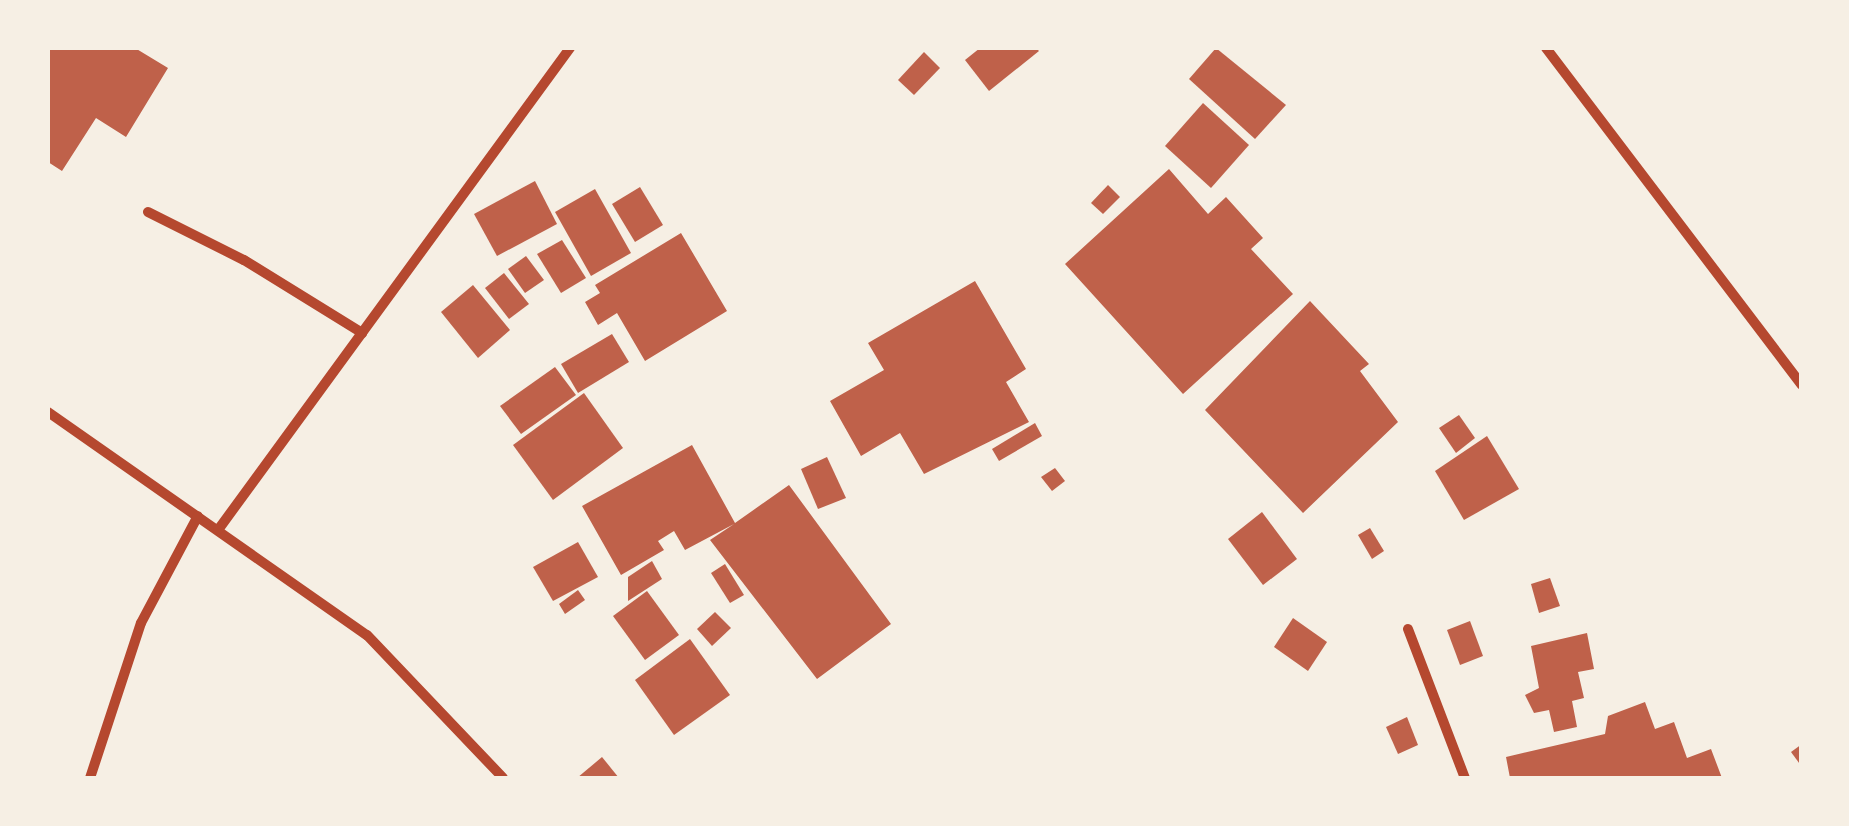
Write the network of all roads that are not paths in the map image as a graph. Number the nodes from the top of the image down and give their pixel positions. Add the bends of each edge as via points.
1 (570, 48) edge
2 (1546, 48) edge
3 (148, 212) dead end
4 (362, 333) junction
5 (1802, 385) edge
6 (48, 412) edge
7 (198, 516) junction
8 (218, 530) junction
9 (1408, 629) dead end
10 (90, 778) edge
11 (502, 778) edge
12 (1465, 778) edge

1 - 4 street
2 - 5 street
3 - 4 street via 244,260
4 - 8 street
6 - 7 street
7 - 8 street
7 - 10 street via 141,623
8 - 11 street via 367,635
9 - 12 street

